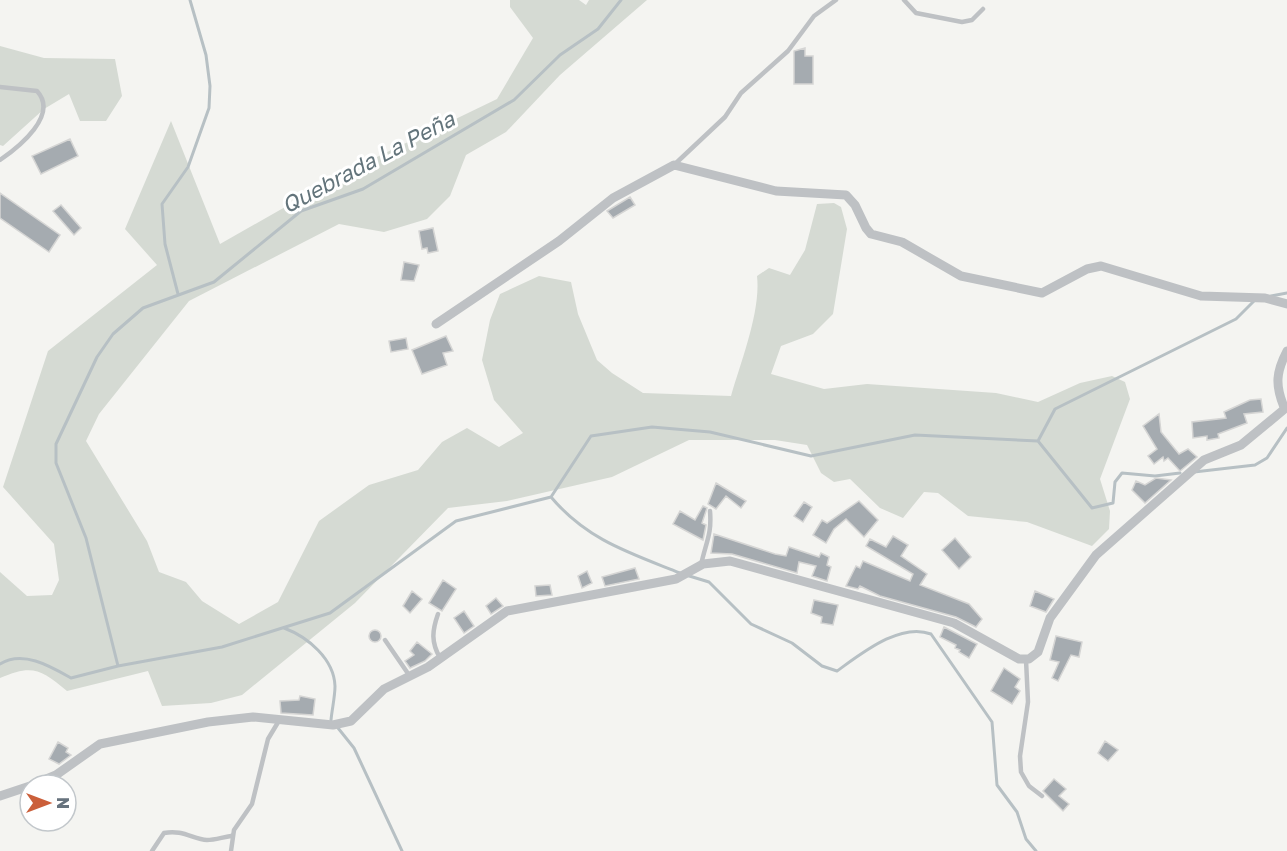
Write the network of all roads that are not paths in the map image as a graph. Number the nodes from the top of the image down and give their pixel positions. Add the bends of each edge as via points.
1 (836, 0) edge
2 (904, 0) edge
3 (983, 9) dead end
4 (0, 87) edge
5 (0, 160) edge
6 (674, 165) junction
7 (1287, 304) edge
8 (436, 324) dead end
9 (1287, 351) edge
10 (1285, 407) edge
11 (710, 511) dead end
12 (701, 565) junction
13 (438, 614) dead end
14 (385, 640) dead end
15 (440, 658) junction
16 (1026, 660) junction
17 (410, 676) junction
18 (281, 718) junction
19 (59, 773) edge
20 (18, 790) edge
21 (0, 796) edge
22 (1041, 796) dead end
23 (231, 836) junction
24 (152, 851) edge
25 (231, 851) edge

1 - 6 lane via 814,16 788,51 741,93 725,117
2 - 3 lane via 916,13 962,22 972,20
4 - 5 lane via 37,91 44,109 34,129
6 - 7 street via 776,191 846,195 871,234 902,242 961,276 1042,293 1101,266 1201,296 1264,298
6 - 8 street via 613,198 559,241
9 - 10 street via 1278,367 1276,387
10 - 16 street via 1241,445 1204,460 1096,555 1050,618 1038,652
11 - 12 lane via 712,532
12 - 15 street via 676,579 507,611
12 - 16 street via 715,560 730,561 954,623
13 - 15 lane via 432,630
14 - 17 lane
15 - 17 street
16 - 22 lane via 1028,702 1021,772
17 - 18 street via 384,689 346,723
18 - 19 street via 243,717 208,722 100,744
18 - 23 lane via 268,739 252,804
20 - 21 street
23 - 24 lane via 205,841 195,835 171,832 160,838
23 - 25 lane

